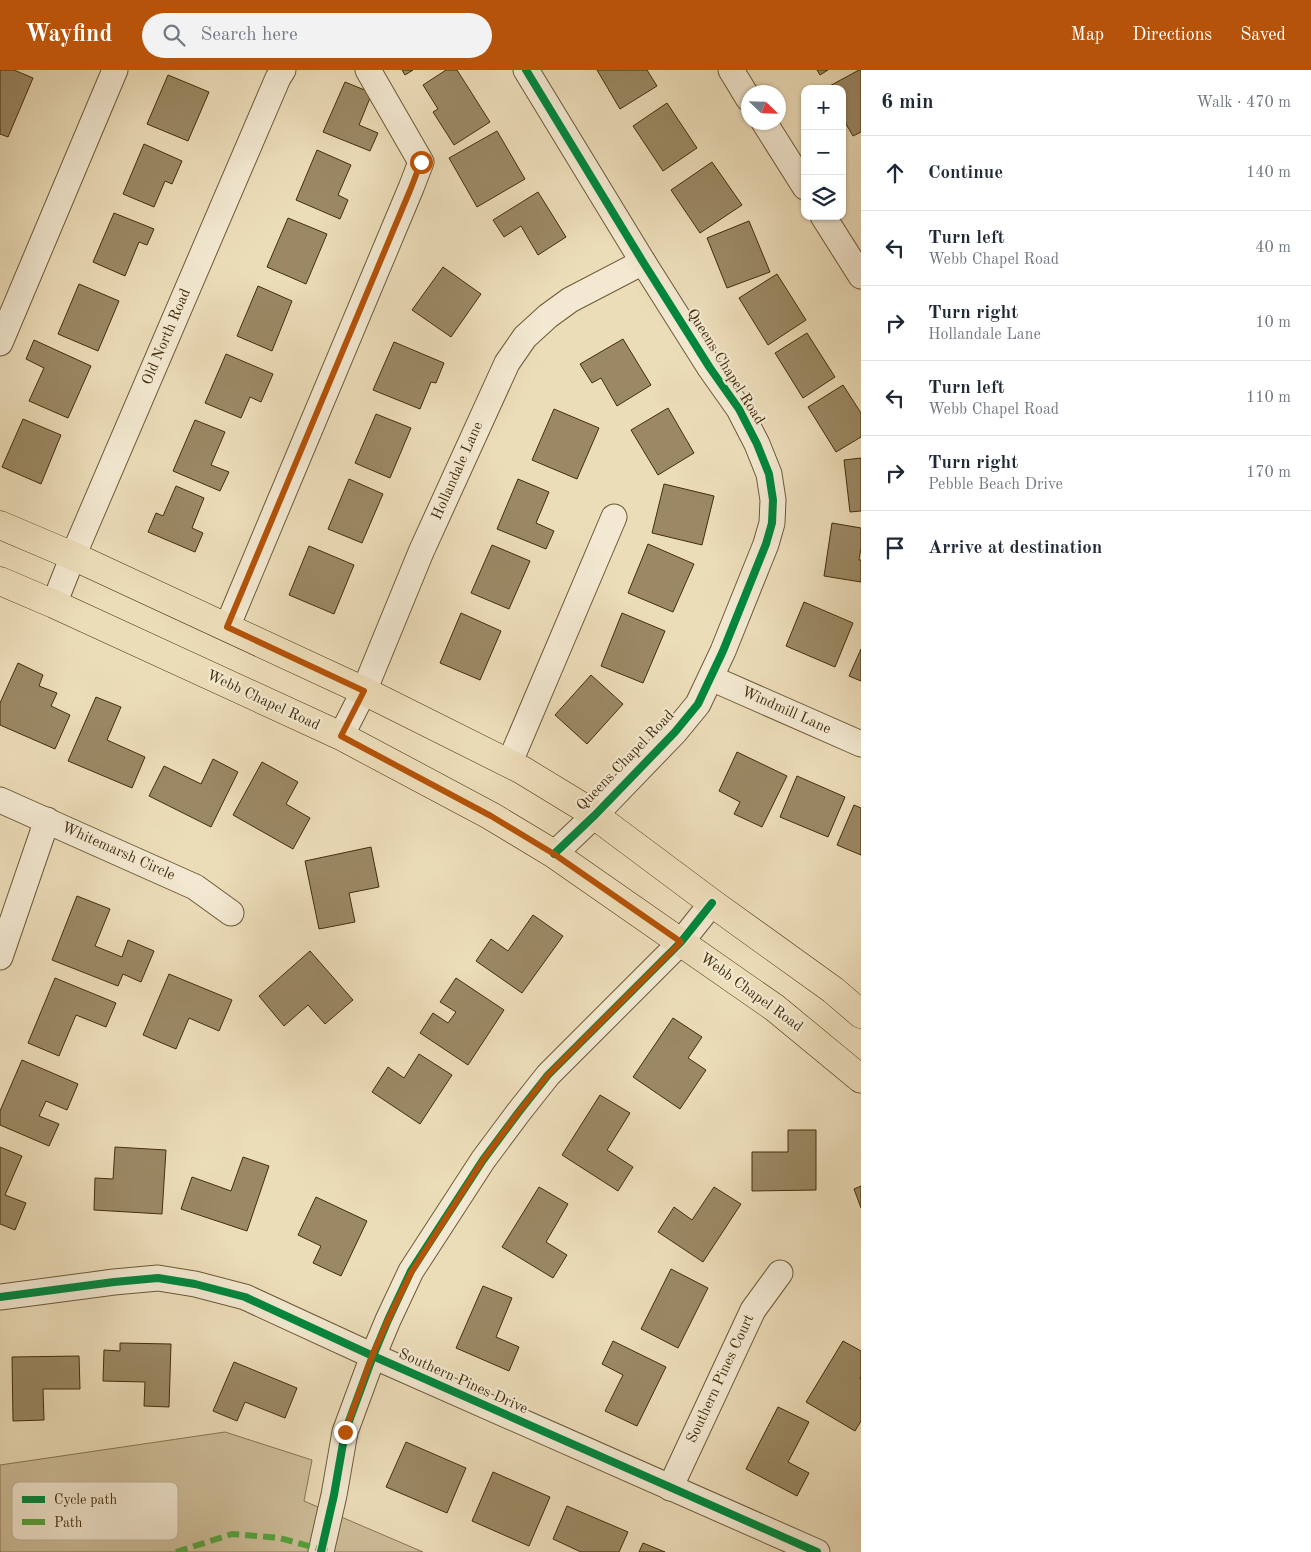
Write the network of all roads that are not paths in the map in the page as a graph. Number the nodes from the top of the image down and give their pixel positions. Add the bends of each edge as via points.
1 (115, 70) edge
2 (283, 70) edge
3 (368, 70) edge
4 (526, 70) edge
5 (731, 70) edge
6 (741, 86) edge
7 (769, 130) edge
8 (801, 181) edge
9 (826, 220) edge
10 (643, 262) junction
11 (861, 276) edge
12 (0, 343) edge
13 (614, 517) dead end
14 (0, 524) edge
15 (73, 556) junction
16 (0, 581) edge
17 (54, 604) junction
18 (227, 627) junction
19 (711, 678) junction
20 (364, 691) junction
21 (341, 736) junction
22 (861, 744) edge
23 (510, 764) junction
24 (0, 800) edge
25 (594, 816) junction
26 (47, 820) junction
27 (554, 854) junction
28 (712, 903) junction
29 (231, 912) dead end
30 (681, 942) junction
31 (0, 957) edge
32 (861, 1014) edge
33 (861, 1079) edge
34 (780, 1273) dead end
35 (0, 1297) edge
36 (372, 1356) junction
37 (670, 1488) junction
38 (321, 1552) edge
39 (817, 1552) edge

1 - 12 street
2 - 15 street, Old North Road
3 - 18 street via 421,162
4 - 10 street, Queens Chapel Road
5 - 6 street
7 - 8 street
9 - 11 street
10 - 19 street, Queens Chapel Road via 739,409 769,474 772,523
10 - 20 street, Hollandale Lane via 555,311 525,337 507,364 421,552
13 - 23 street
14 - 15 main road
15 - 17 street, Old North Road
15 - 18 main road
16 - 17 main road, Webb Chapel Road
17 - 21 main road, Webb Chapel Road
18 - 20 main road
19 - 22 street, Windmill Lane
19 - 25 street, Queens Chapel Road via 698,704
20 - 21 street, Hollandale Lane
20 - 23 main road
21 - 27 main road, Webb Chapel Road via 491,816
23 - 25 main road
24 - 26 street, Whitemarsh Circle
25 - 27 street, Queens Chapel Road
25 - 28 main road
26 - 29 street, Whitemarsh Circle via 195,887
26 - 31 street
27 - 30 main road, Webb Chapel Road
28 - 30 street
28 - 32 main road via 833,990
30 - 33 main road, Webb Chapel Road via 775,1008
30 - 36 street via 548,1075 512,1121 412,1271
34 - 37 street, Southern Pines Court via 753,1310
35 - 36 street, Southern Pines Drive via 158,1278 245,1297
36 - 37 street, Southern Pines Drive
36 - 38 street via 345,1432
37 - 39 street, Southern Pines Drive

